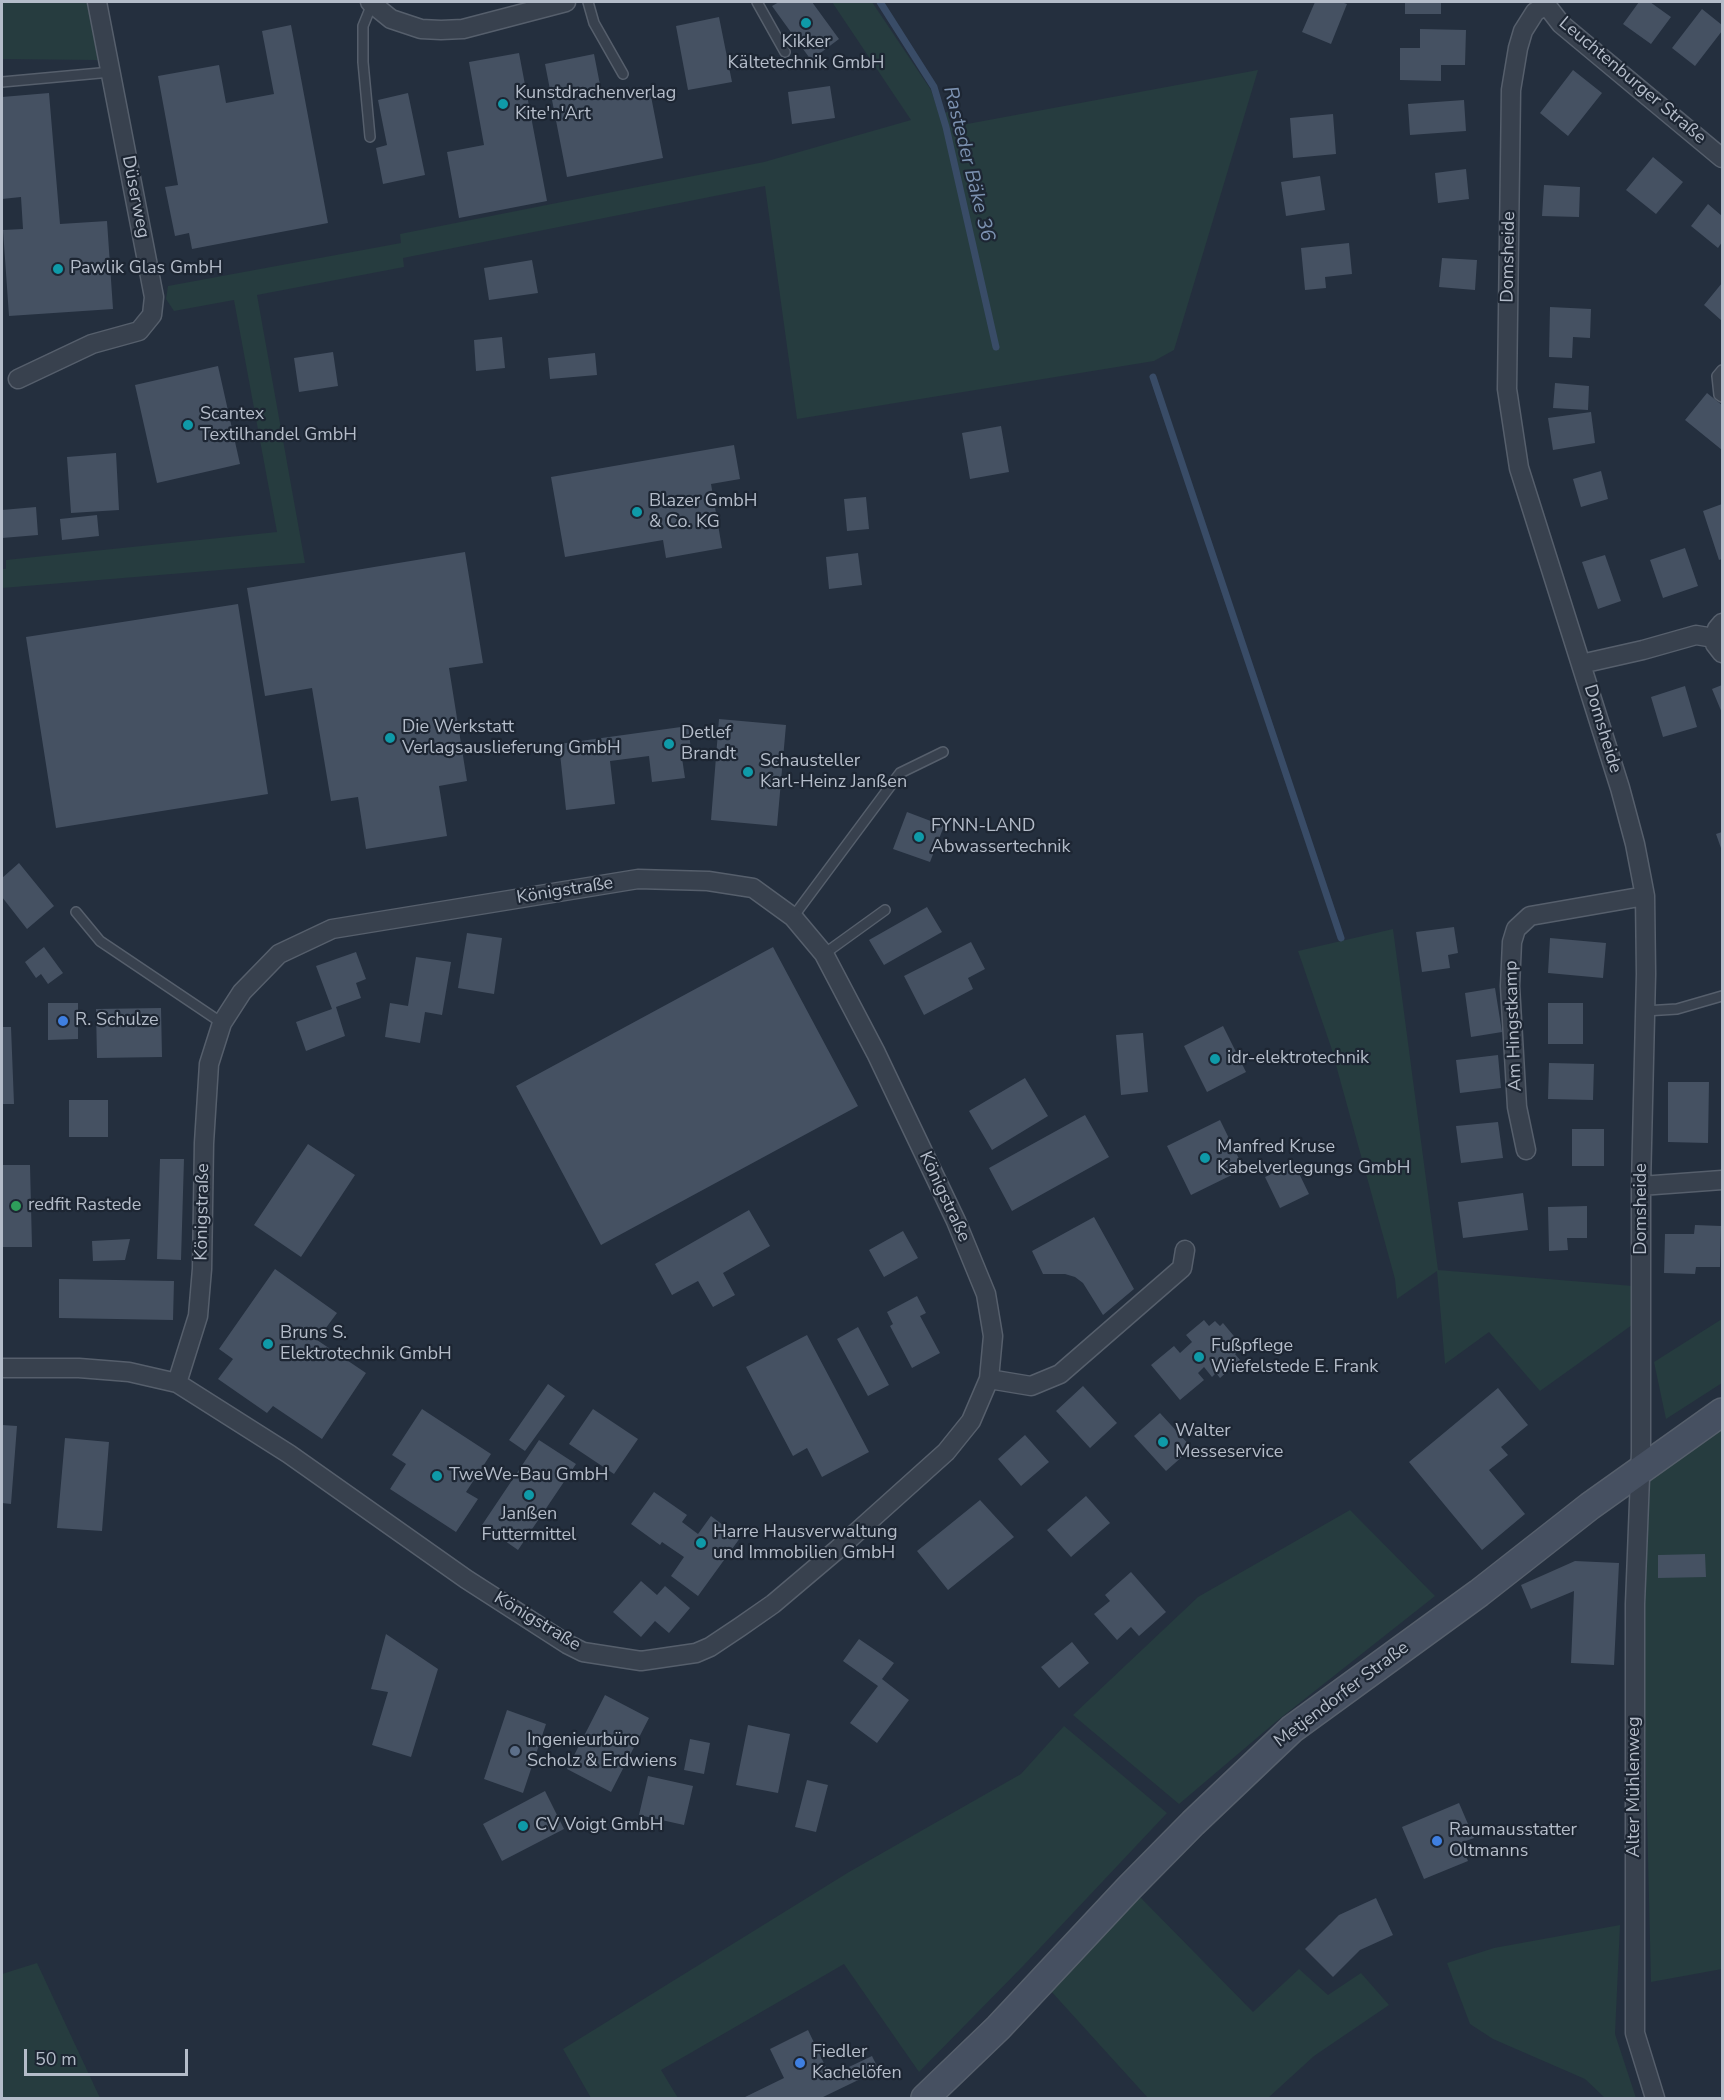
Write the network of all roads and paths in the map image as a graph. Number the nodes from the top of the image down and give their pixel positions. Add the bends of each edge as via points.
1 (97, 2) edge
2 (566, 2) edge
3 (588, 2) edge
4 (757, 2) edge
5 (371, 3) edge
6 (1545, 3) edge
7 (785, 52) dead end
8 (111, 72) junction
9 (623, 74) dead end
10 (2, 82) edge
11 (370, 137) dead end
12 (1722, 158) edge
13 (1722, 370) edge
14 (18, 379) dead end
15 (1722, 397) edge
16 (1720, 638) edge
17 (1581, 664) junction
18 (944, 752) dead end
19 (1645, 896) junction
20 (885, 910) dead end
21 (76, 912) dead end
22 (793, 917) junction
23 (824, 954) junction
24 (1722, 996) edge
25 (1645, 1011) junction
26 (222, 1023) junction
27 (1526, 1150) dead end
28 (1722, 1180) edge
29 (1641, 1186) junction
30 (1185, 1250) dead end
31 (2, 1368) edge
32 (989, 1379) junction
33 (177, 1383) junction
34 (1722, 1412) edge
35 (1639, 1472) junction
36 (925, 2098) edge
37 (1655, 2098) edge

1 - 8 street, Düserweg
2 - 5 street via 441,30 421,29 391,19
3 - 9 lane via 594,23
4 - 7 lane
5 - 11 lane via 363,26
6 - 12 street, Leuchtenburger Straße via 1561,24
6 - 17 street, Domsheide via 1523,31 1511,90 1506,389 1519,468
8 - 10 lane
8 - 14 street, Düserweg via 154,297 152,315 139,331 92,344
13 - 15 lane via 1718,376
16 - 17 street via 1696,635
17 - 19 street, Domsheide via 1632,833
18 - 22 lane via 900,773
19 - 25 street, Domsheide
19 - 27 street, Am Hingstkamp via 1530,916 1516,929 1510,986 1517,1107
20 - 23 lane
21 - 26 lane via 100,940
22 - 23 street, Königstraße
22 - 26 street, Königstraße via 753,888 638,879 332,929 279,954 242,993
23 - 32 street, Königstraße via 931,1168 986,1294 993,1336
24 - 25 lane via 1677,1009
25 - 29 street, Domsheide
26 - 33 street, Königstraße via 209,1064 198,1316
28 - 29 street
29 - 35 street, Domsheide
30 - 32 street via 1182,1268 1060,1374 1031,1386
31 - 33 street, Königstraße via 129,1372
32 - 33 street, Königstraße via 971,1420 946,1452 773,1604 711,1647 641,1661 583,1652 567,1644 466,1579 289,1454
34 - 35 street, Metjendorfer Straße
35 - 36 street, Metjendorfer Straße via 1292,1729 1169,1847 998,2028
35 - 37 street, Alter Mühlenweg via 1635,1604 1635,2034

